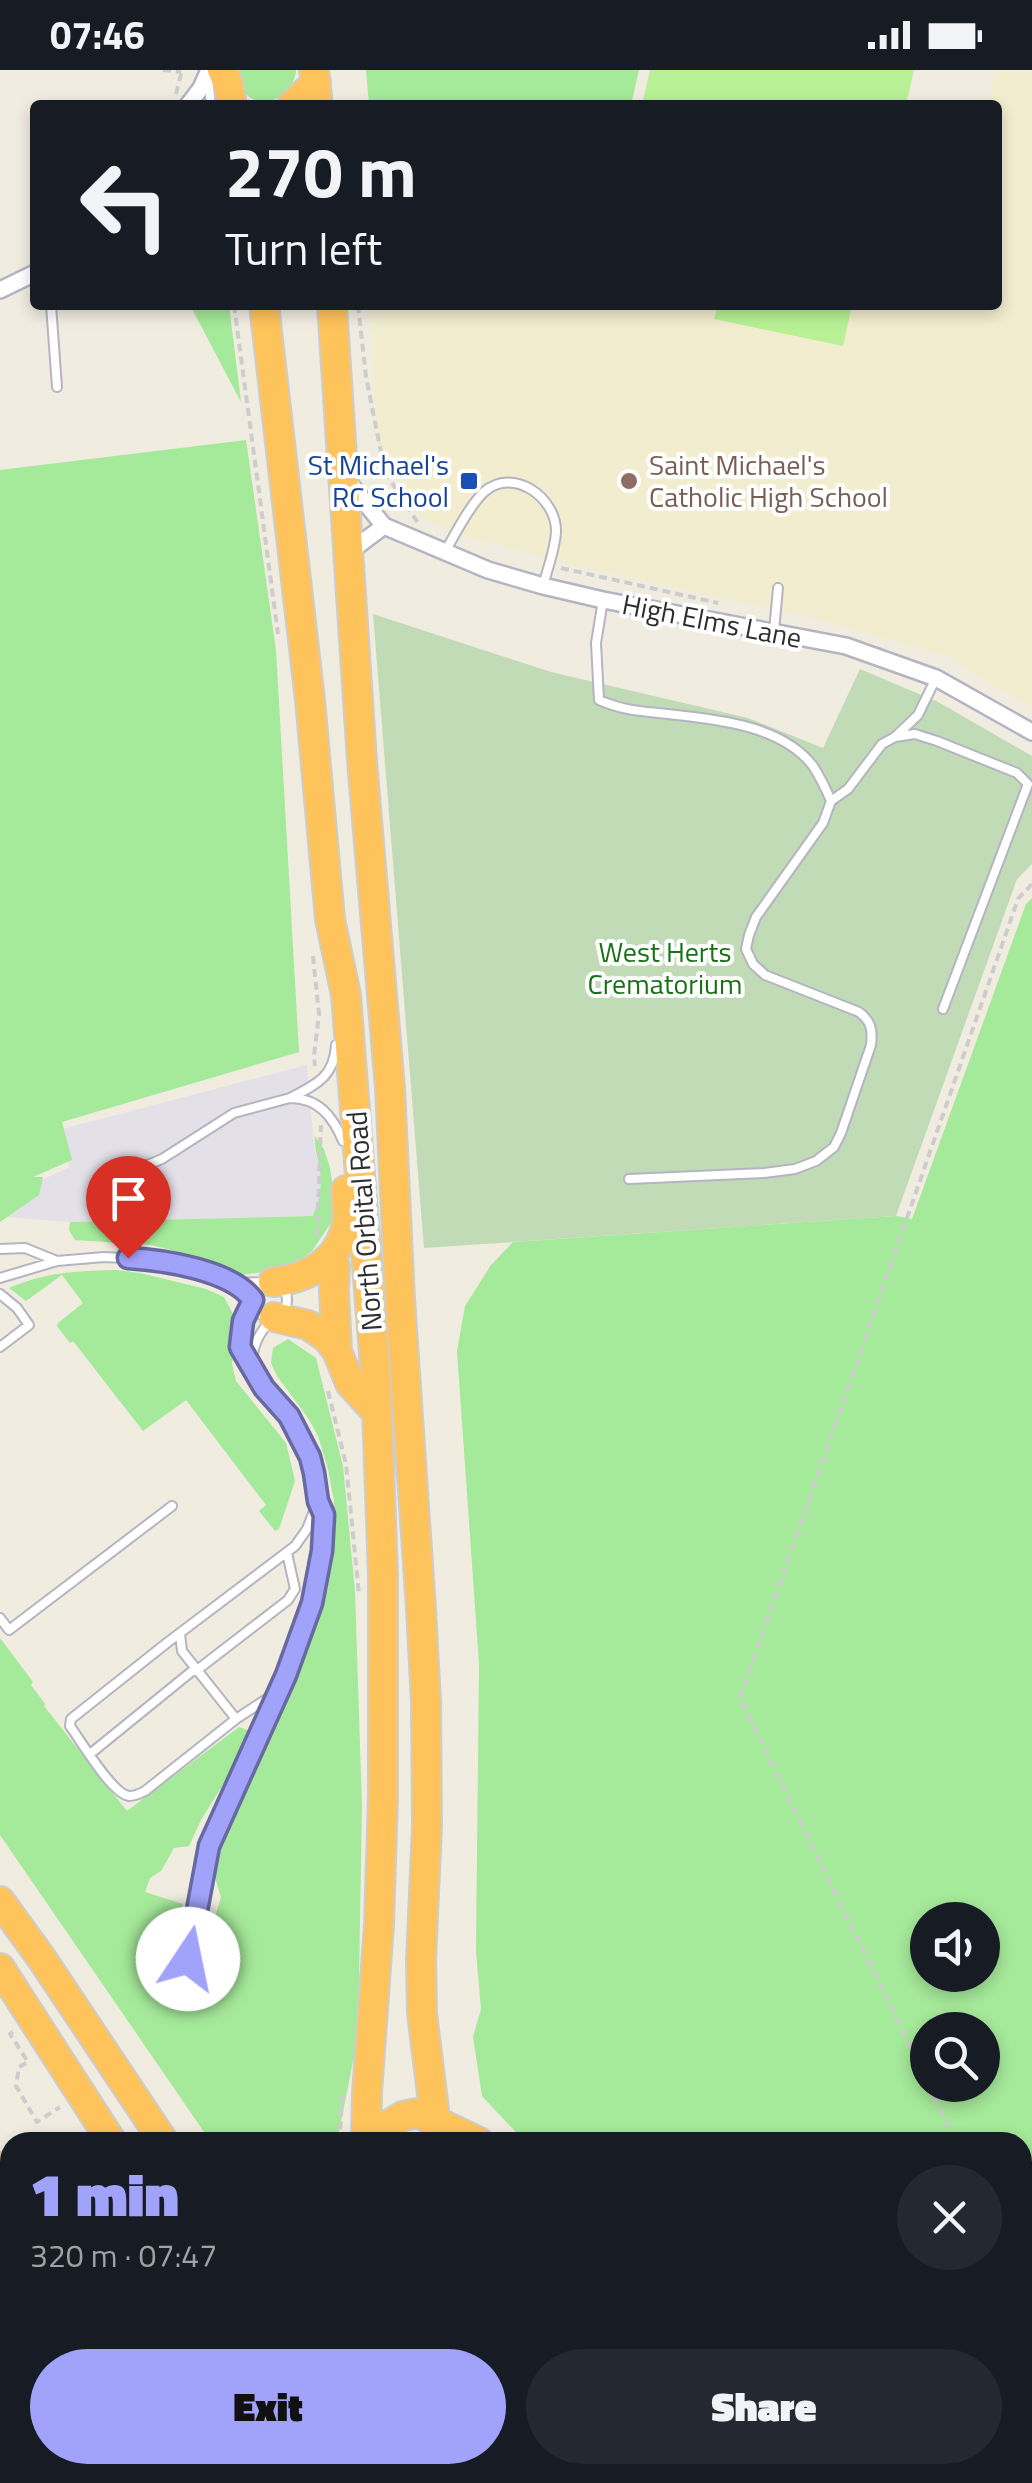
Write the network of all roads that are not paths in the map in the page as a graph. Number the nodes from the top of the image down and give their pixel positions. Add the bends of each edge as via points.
1 (213, 72) edge
2 (182, 100) edge
3 (211, 100) edge
4 (231, 100) edge
5 (30, 275) edge
6 (0, 290) edge
7 (51, 310) edge
8 (265, 310) edge
9 (332, 310) edge
10 (57, 388) dead end
11 (343, 476) junction
12 (384, 526) junction
13 (446, 552) junction
14 (348, 553) junction
15 (543, 586) junction
16 (778, 588) dead end
17 (603, 600) junction
18 (774, 632) junction
19 (936, 678) junction
20 (1032, 732) edge
21 (895, 737) junction
22 (832, 801) junction
23 (330, 919) junction
24 (944, 1010) dead end
25 (336, 1045) junction
26 (290, 1098) junction
27 (343, 1141) junction
28 (114, 1176) dead end
29 (629, 1179) dead end
30 (0, 1249) edge
31 (56, 1261) junction
32 (325, 1262) junction
33 (0, 1278) edge
34 (234, 1282) junction
35 (0, 1294) edge
36 (267, 1295) junction
37 (0, 1346) edge
38 (337, 1351) junction
39 (252, 1364) junction
40 (377, 1413) junction
41 (318, 1501) junction
42 (172, 1506) dead end
43 (286, 1553) junction
44 (0, 1618) edge
45 (180, 1634) junction
46 (196, 1670) junction
47 (280, 1686) junction
48 (236, 1720) junction
49 (90, 1754) junction
50 (0, 1901) edge
51 (188, 1959) dead end
52 (0, 1968) edge
53 (106, 2132) edge
54 (157, 2132) edge
55 (359, 2132) edge
56 (375, 2132) edge
57 (437, 2132) edge

1 - 2 street
1 - 3 lane
1 - 4 highway via 228,82
5 - 6 street
7 - 10 lane
8 - 23 highway, North Orbital Road
9 - 11 highway, North Orbital Road
11 - 12 street, High Elms Lane
11 - 14 highway, North Orbital Road
12 - 13 street, High Elms Lane
12 - 14 street
13 - 15 street, High Elms Lane
13 - 15 lane via 484,492 513,482 532,489 553,514 556,532
14 - 57 highway, North Orbital Road via 390,1088 423,1647 428,1826 422,2013
15 - 17 street, High Elms Lane
16 - 18 lane
17 - 18 street, High Elms Lane
17 - 22 lane via 596,643 599,700 754,728 811,764
18 - 19 street, High Elms Lane via 846,646
19 - 20 street, High Elms Lane
19 - 21 lane via 918,715
21 - 22 lane
21 - 24 lane via 937,741 1017,773 1028,784
22 - 29 lane via 756,917 746,948 764,975 868,1019 871,1045 842,1133 816,1161 794,1169
23 - 25 highway
23 - 40 highway, North Orbital Road via 347,1013
25 - 26 lane via 329,1074
25 - 27 highway
26 - 27 lane via 319,1106
26 - 28 lane via 234,1112 162,1159
27 - 32 highway via 346,1224
30 - 31 lane via 25,1248
31 - 33 lane
31 - 34 lane via 164,1260
32 - 36 highway
32 - 38 highway via 336,1267
34 - 36 lane
34 - 36 lane
35 - 37 lane via 28,1325
36 - 38 highway
36 - 39 lane
36 - 39 lane via 243,1321 240,1347
38 - 40 highway via 350,1384
39 - 41 lane via 302,1440
40 - 55 highway, North Orbital Road via 383,1796 379,1924
41 - 43 lane via 302,1539
41 - 47 lane via 322,1551 312,1603
42 - 44 lane via 9,1630
43 - 45 lane
43 - 46 lane via 292,1595
45 - 46 lane via 182,1651
45 - 49 lane via 71,1719
46 - 48 lane
46 - 49 lane
47 - 48 lane
47 - 51 lane via 209,1846
48 - 49 lane via 135,1796 114,1787
50 - 54 highway
52 - 53 highway
56 - 57 highway via 418,2113

